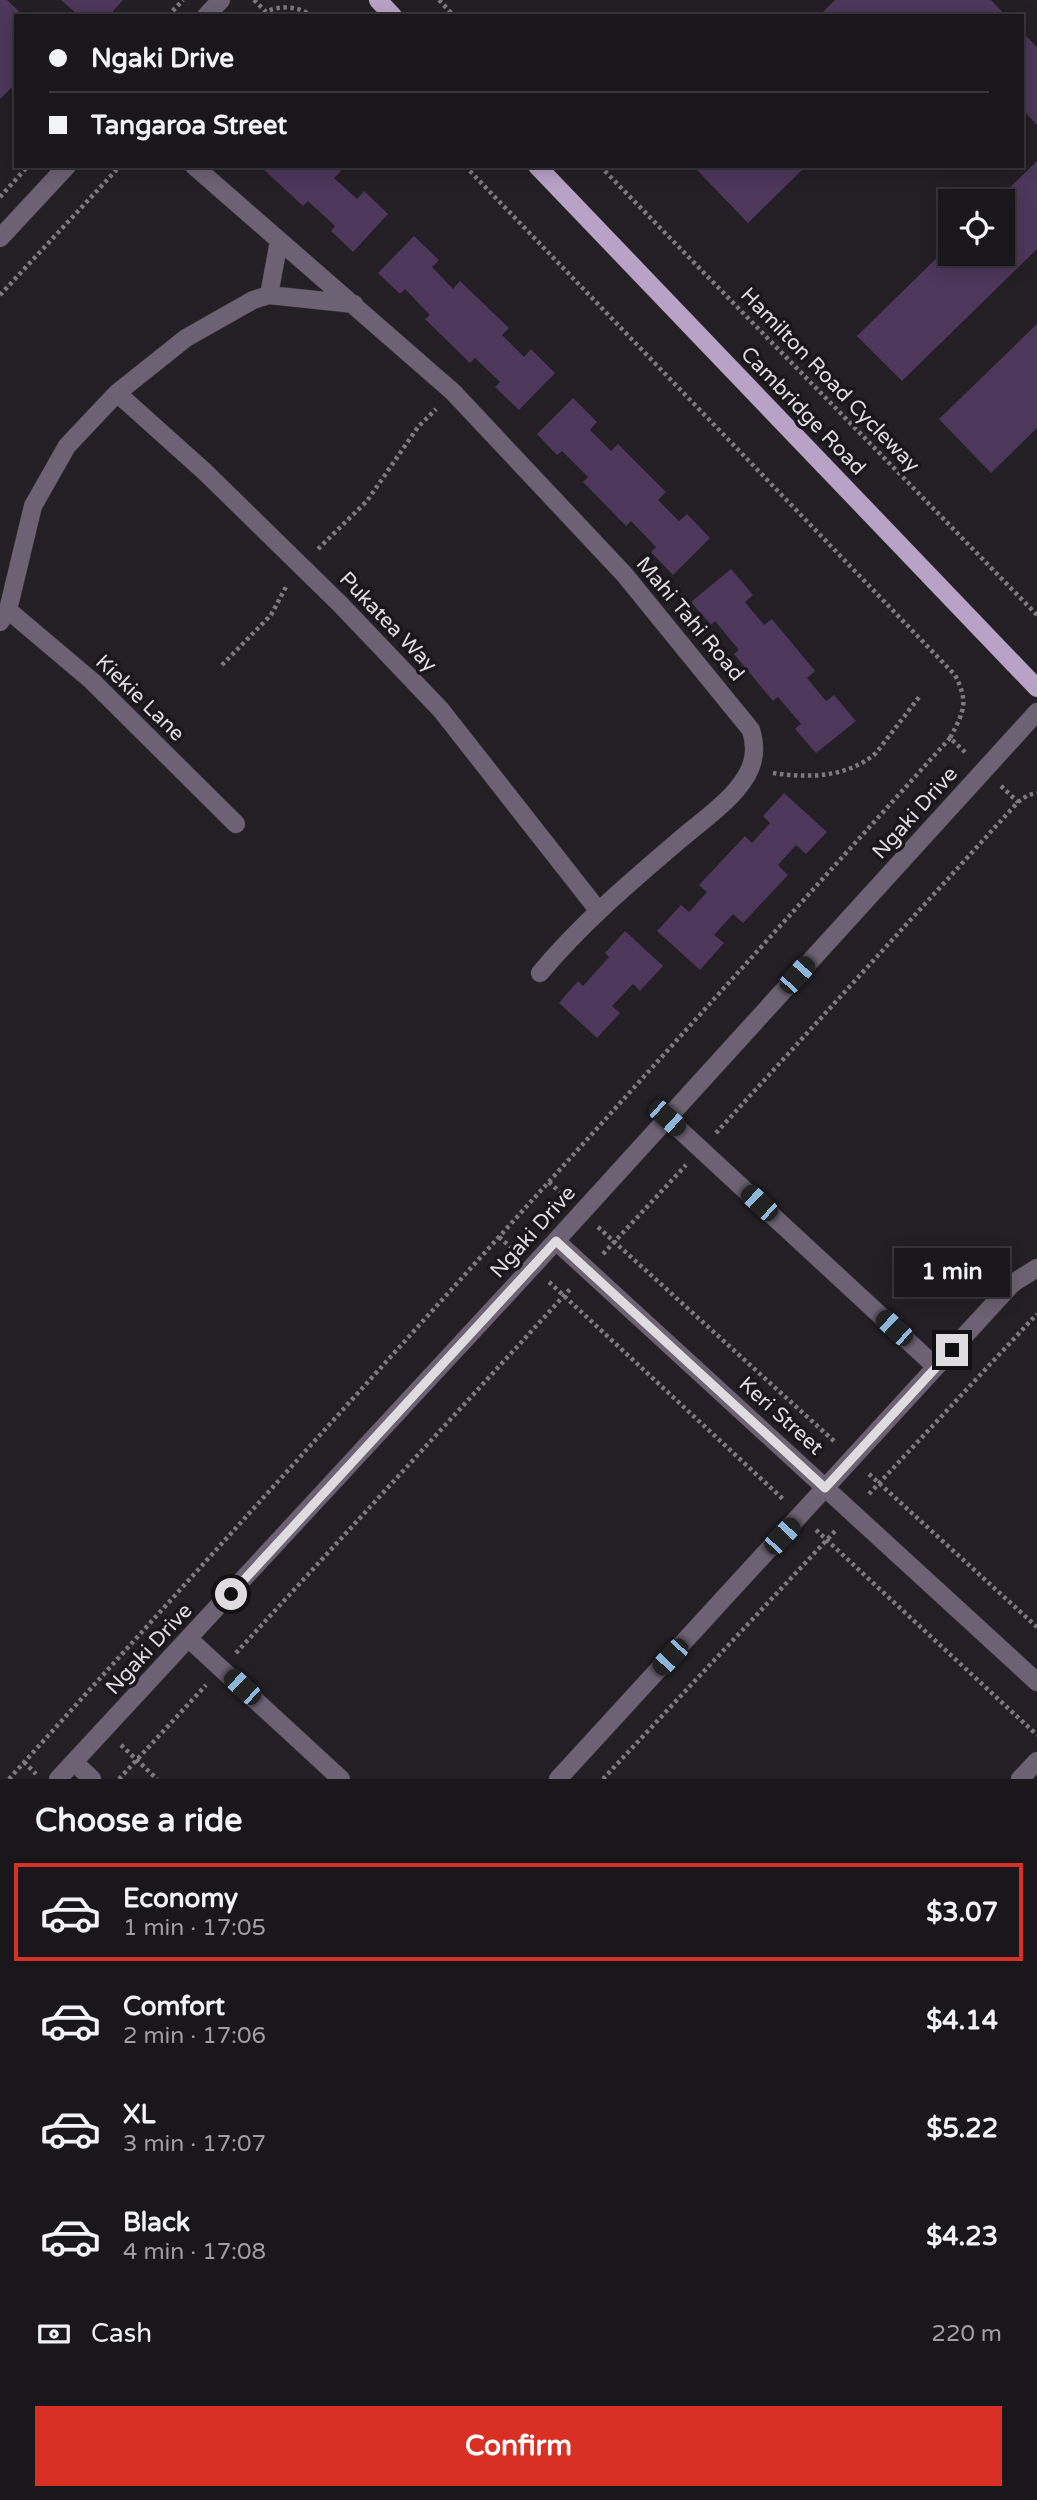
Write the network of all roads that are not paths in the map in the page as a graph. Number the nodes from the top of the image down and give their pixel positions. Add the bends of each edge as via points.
1 (221, 0) edge
2 (378, 0) edge
3 (208, 14) edge
4 (391, 14) edge
5 (65, 168) edge
6 (196, 168) edge
7 (539, 168) edge
8 (0, 239) edge
9 (279, 241) junction
10 (269, 295) junction
11 (354, 304) junction
12 (117, 393) junction
13 (4, 616) edge
14 (1037, 688) edge
15 (1037, 712) edge
16 (236, 824) dead end
17 (598, 910) junction
18 (540, 973) dead end
19 (667, 1118) junction
20 (556, 1241) junction
21 (1037, 1268) edge
22 (936, 1367) junction
23 (825, 1488) junction
24 (189, 1639) junction
25 (1037, 1682) edge
26 (1037, 1761) edge
27 (74, 1762) junction
28 (58, 1779) edge
29 (92, 1779) edge
30 (341, 1779) edge
31 (558, 1779) edge
32 (1020, 1779) edge

1 - 3 street
2 - 4 main road
5 - 8 street
6 - 9 street, Mahi Tahi Road
7 - 14 main road, Cambridge Road
9 - 10 street
9 - 11 street, Mahi Tahi Road
10 - 11 street
10 - 12 street via 186,338
11 - 17 street, Mahi Tahi Road via 453,392 624,574 751,730 755,745 737,790
12 - 13 street via 67,446 33,506
12 - 17 street, Pukatea Way via 204,471 441,710
13 - 16 street, Kiekie Lane via 92,681
15 - 19 street, Ngaki Drive
17 - 18 street
19 - 20 street, Ngaki Drive
19 - 22 street
20 - 23 street, Keri Street
20 - 24 street, Ngaki Drive
21 - 22 street via 1013,1283
22 - 23 street
23 - 25 street, Keri Street
23 - 31 street
24 - 27 street, Ngaki Drive
24 - 30 street
26 - 32 street
27 - 28 street, Ngaki Drive
27 - 29 street

